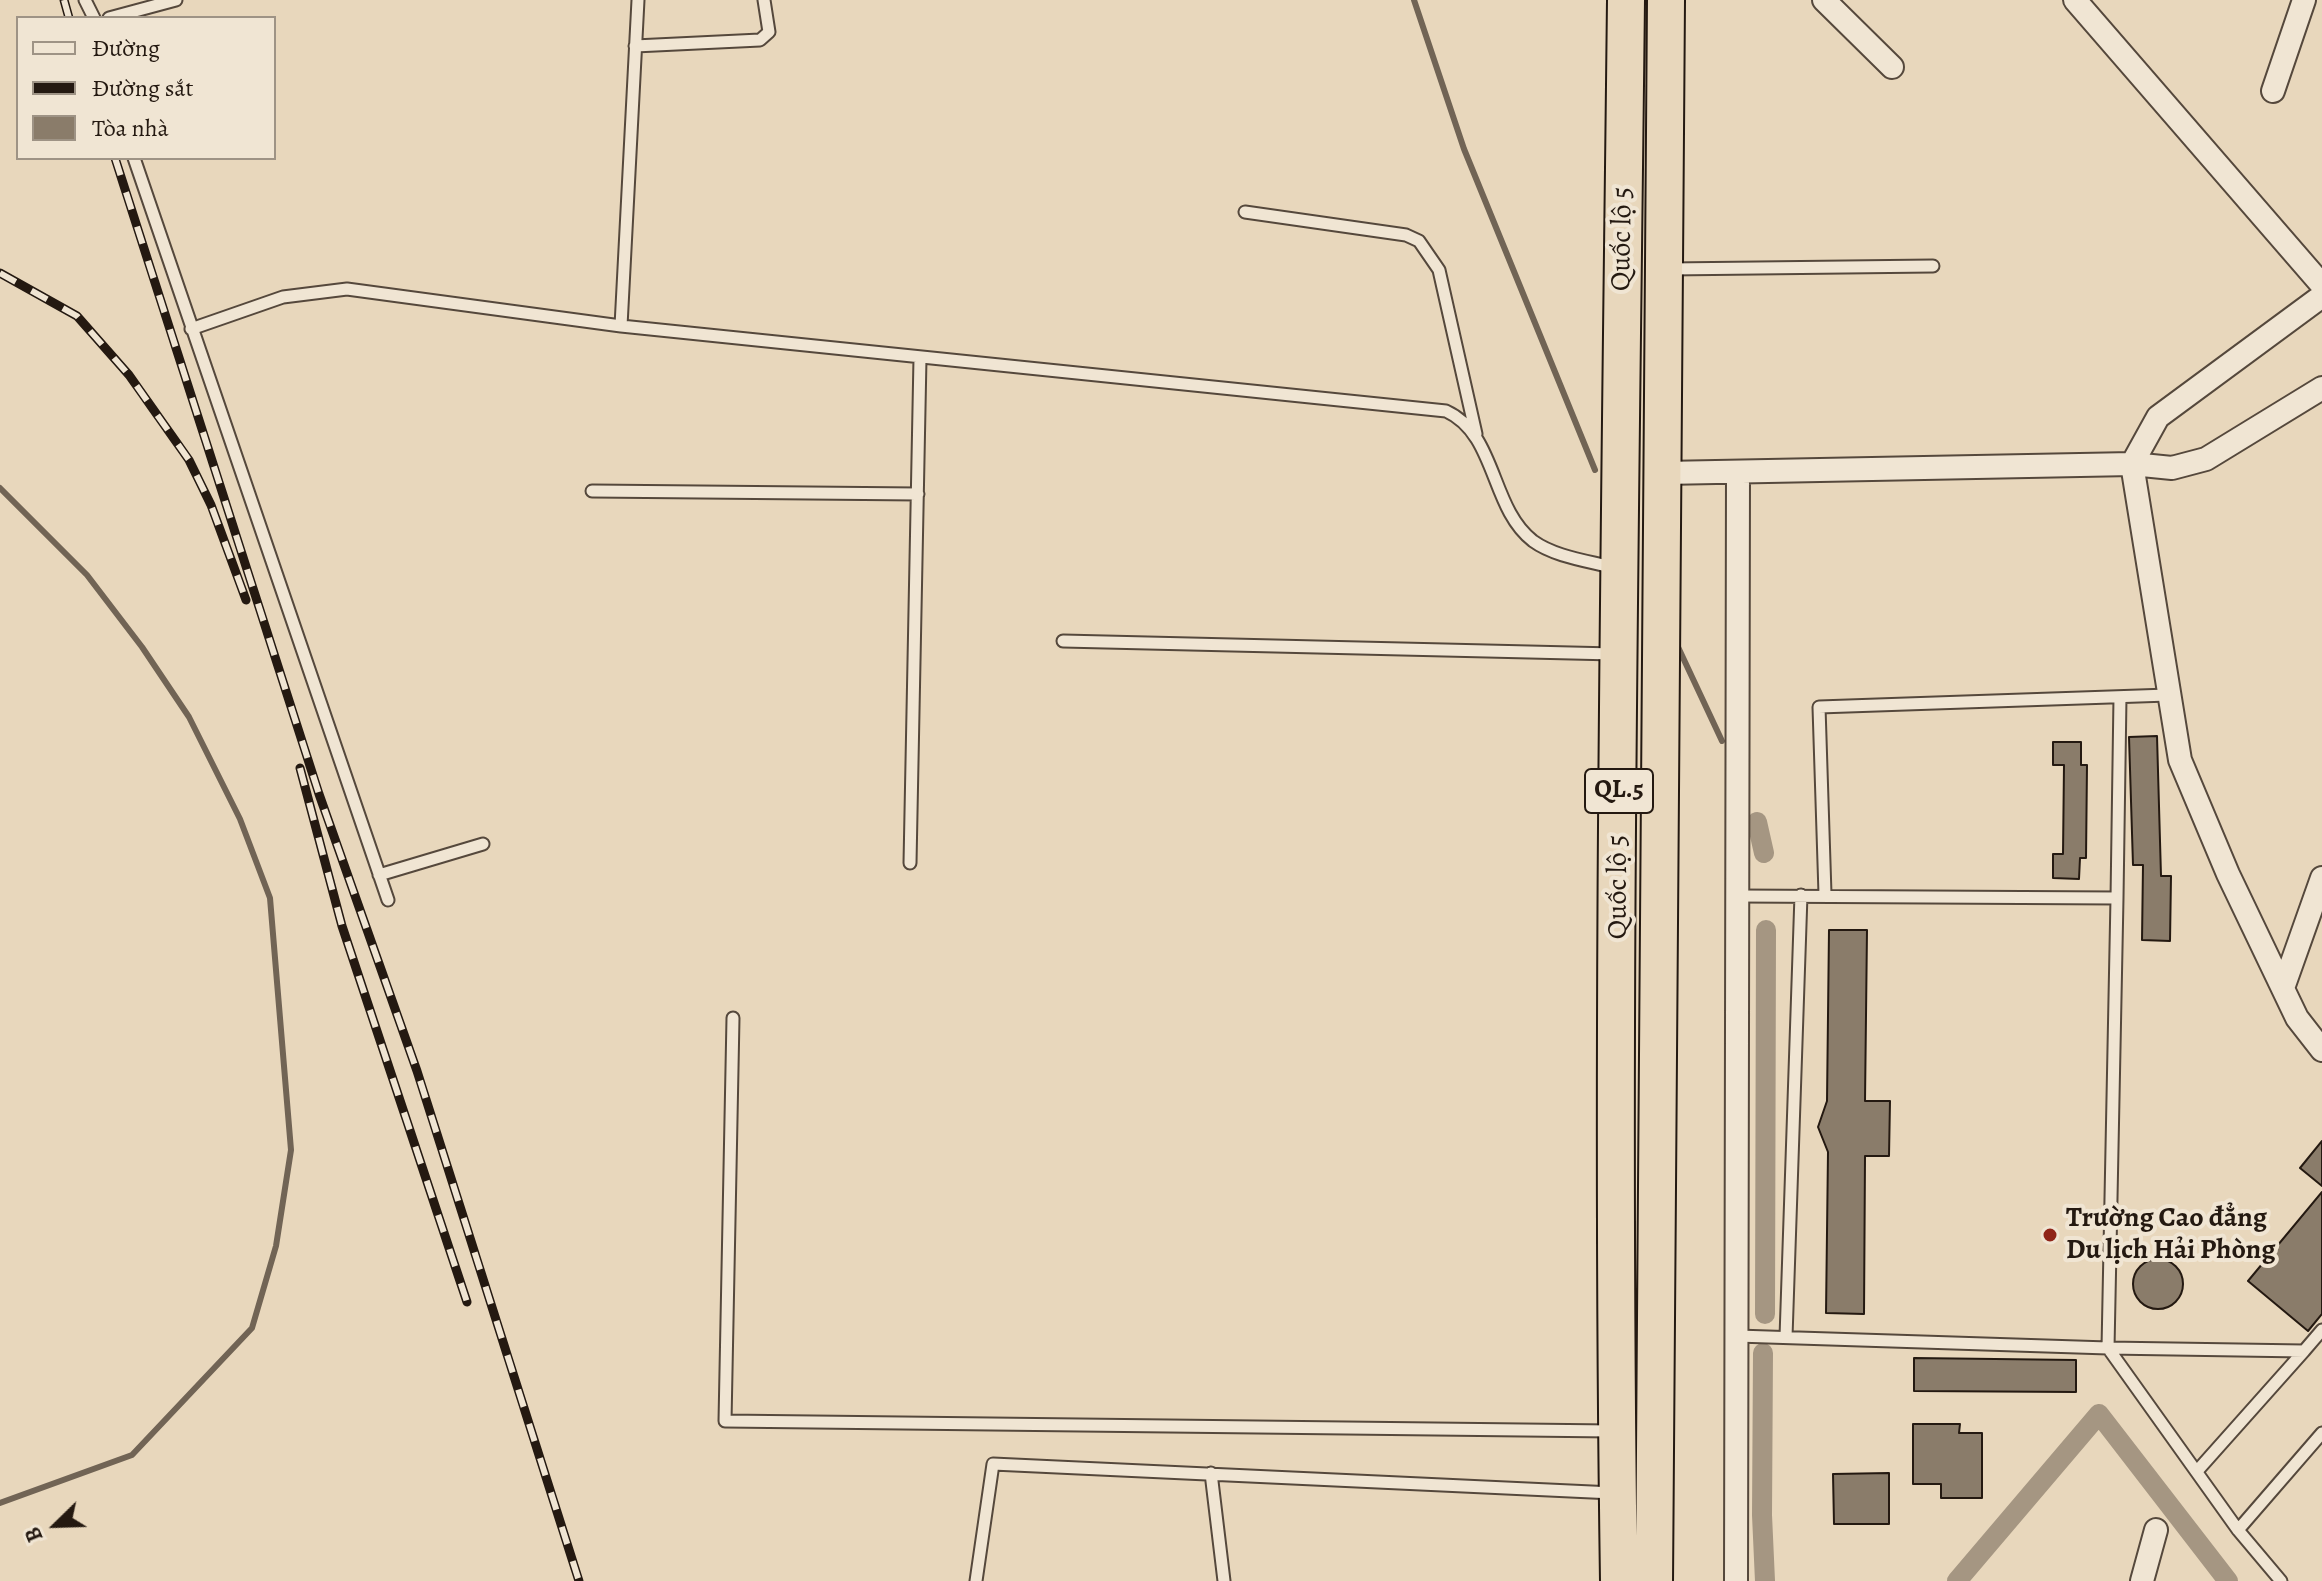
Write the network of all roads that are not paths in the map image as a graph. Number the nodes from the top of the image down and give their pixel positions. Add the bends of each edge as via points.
1 (176, 0) edge
2 (638, 0) edge
3 (764, 0) edge
4 (1626, 0) edge
5 (1666, 0) edge
6 (1824, 0) edge
7 (2075, 0) edge
8 (2304, 0) edge
9 (116, 16) edge
10 (635, 46) junction
11 (1892, 67) dead end
12 (2273, 91) dead end
13 (135, 160) edge
14 (1245, 212) dead end
15 (1933, 266) dead end
16 (1665, 269) junction
17 (2322, 285) edge
18 (2322, 296) edge
19 (621, 326) junction
20 (191, 329) junction
21 (920, 358) junction
22 (2322, 388) edge
23 (1478, 443) junction
24 (2132, 464) junction
25 (1738, 472) junction
26 (1664, 473) junction
27 (592, 491) dead end
28 (918, 494) junction
29 (1619, 570) junction
30 (1063, 641) dead end
31 (1620, 655) junction
32 (2168, 695) junction
33 (2120, 697) junction
34 (483, 844) dead end
35 (910, 863) dead end
36 (379, 875) junction
37 (2322, 878) edge
38 (1825, 894) junction
39 (1801, 895) junction
40 (1737, 896) junction
41 (2117, 898) junction
42 (388, 900) dead end
43 (2283, 988) junction
44 (733, 1018) dead end
45 (2322, 1050) edge
46 (2322, 1330) edge
47 (1737, 1336) junction
48 (1786, 1337) junction
49 (2108, 1348) junction
50 (2304, 1351) junction
51 (1616, 1431) junction
52 (2322, 1433) edge
53 (2198, 1470) junction
54 (1211, 1473) junction
55 (1618, 1494) junction
56 (2156, 1530) dead end
57 (2238, 1530) junction
58 (976, 1581) edge
59 (1224, 1581) edge
60 (1619, 1581) edge
61 (1654, 1581) edge
62 (1736, 1581) edge
63 (2142, 1581) edge
64 (2281, 1581) edge

1 - 9 lane
2 - 10 lane
3 - 10 lane via 769,32 760,40
4 - 29 highway, Quốc lộ 5 / QL.5
5 - 16 highway, Quốc lộ 5 / QL.5
6 - 11 street
7 - 17 street
8 - 12 street
10 - 19 lane
13 - 20 lane
14 - 23 lane via 1419,241 1439,270
15 - 16 lane
16 - 26 highway, Quốc lộ 5 / QL.5
18 - 24 street via 2158,417
19 - 20 lane via 347,289 283,297
19 - 21 lane
20 - 36 lane
21 - 23 lane via 1446,411 1458,417
21 - 28 lane
22 - 24 street via 2206,459 2172,468
23 - 29 lane via 1509,512 1532,540
24 - 25 street
24 - 32 street
25 - 26 street
25 - 40 street
26 - 61 highway, Quốc lộ 5 / QL.5
27 - 28 lane
28 - 35 lane
29 - 31 highway, Quốc lộ 5 / QL.5
30 - 31 lane
31 - 51 highway, Quốc lộ 5 / QL.5
32 - 33 lane
32 - 43 street via 2180,760
33 - 38 lane via 1819,707
33 - 41 lane
34 - 36 lane
36 - 42 lane
37 - 43 street
38 - 39 lane
38 - 41 lane
39 - 40 lane
39 - 48 lane
40 - 47 street
41 - 49 lane
43 - 45 street via 2297,1018
44 - 51 lane via 725,1421
46 - 50 lane
47 - 48 lane
47 - 62 street
48 - 49 lane
49 - 50 lane
49 - 53 lane
50 - 53 lane
51 - 55 highway, Quốc lộ 5 / QL.5
52 - 57 lane
53 - 57 lane
54 - 55 lane
54 - 58 lane via 993,1464
54 - 59 lane
55 - 60 highway, Quốc lộ 5 / QL.5
56 - 63 street
57 - 64 lane

